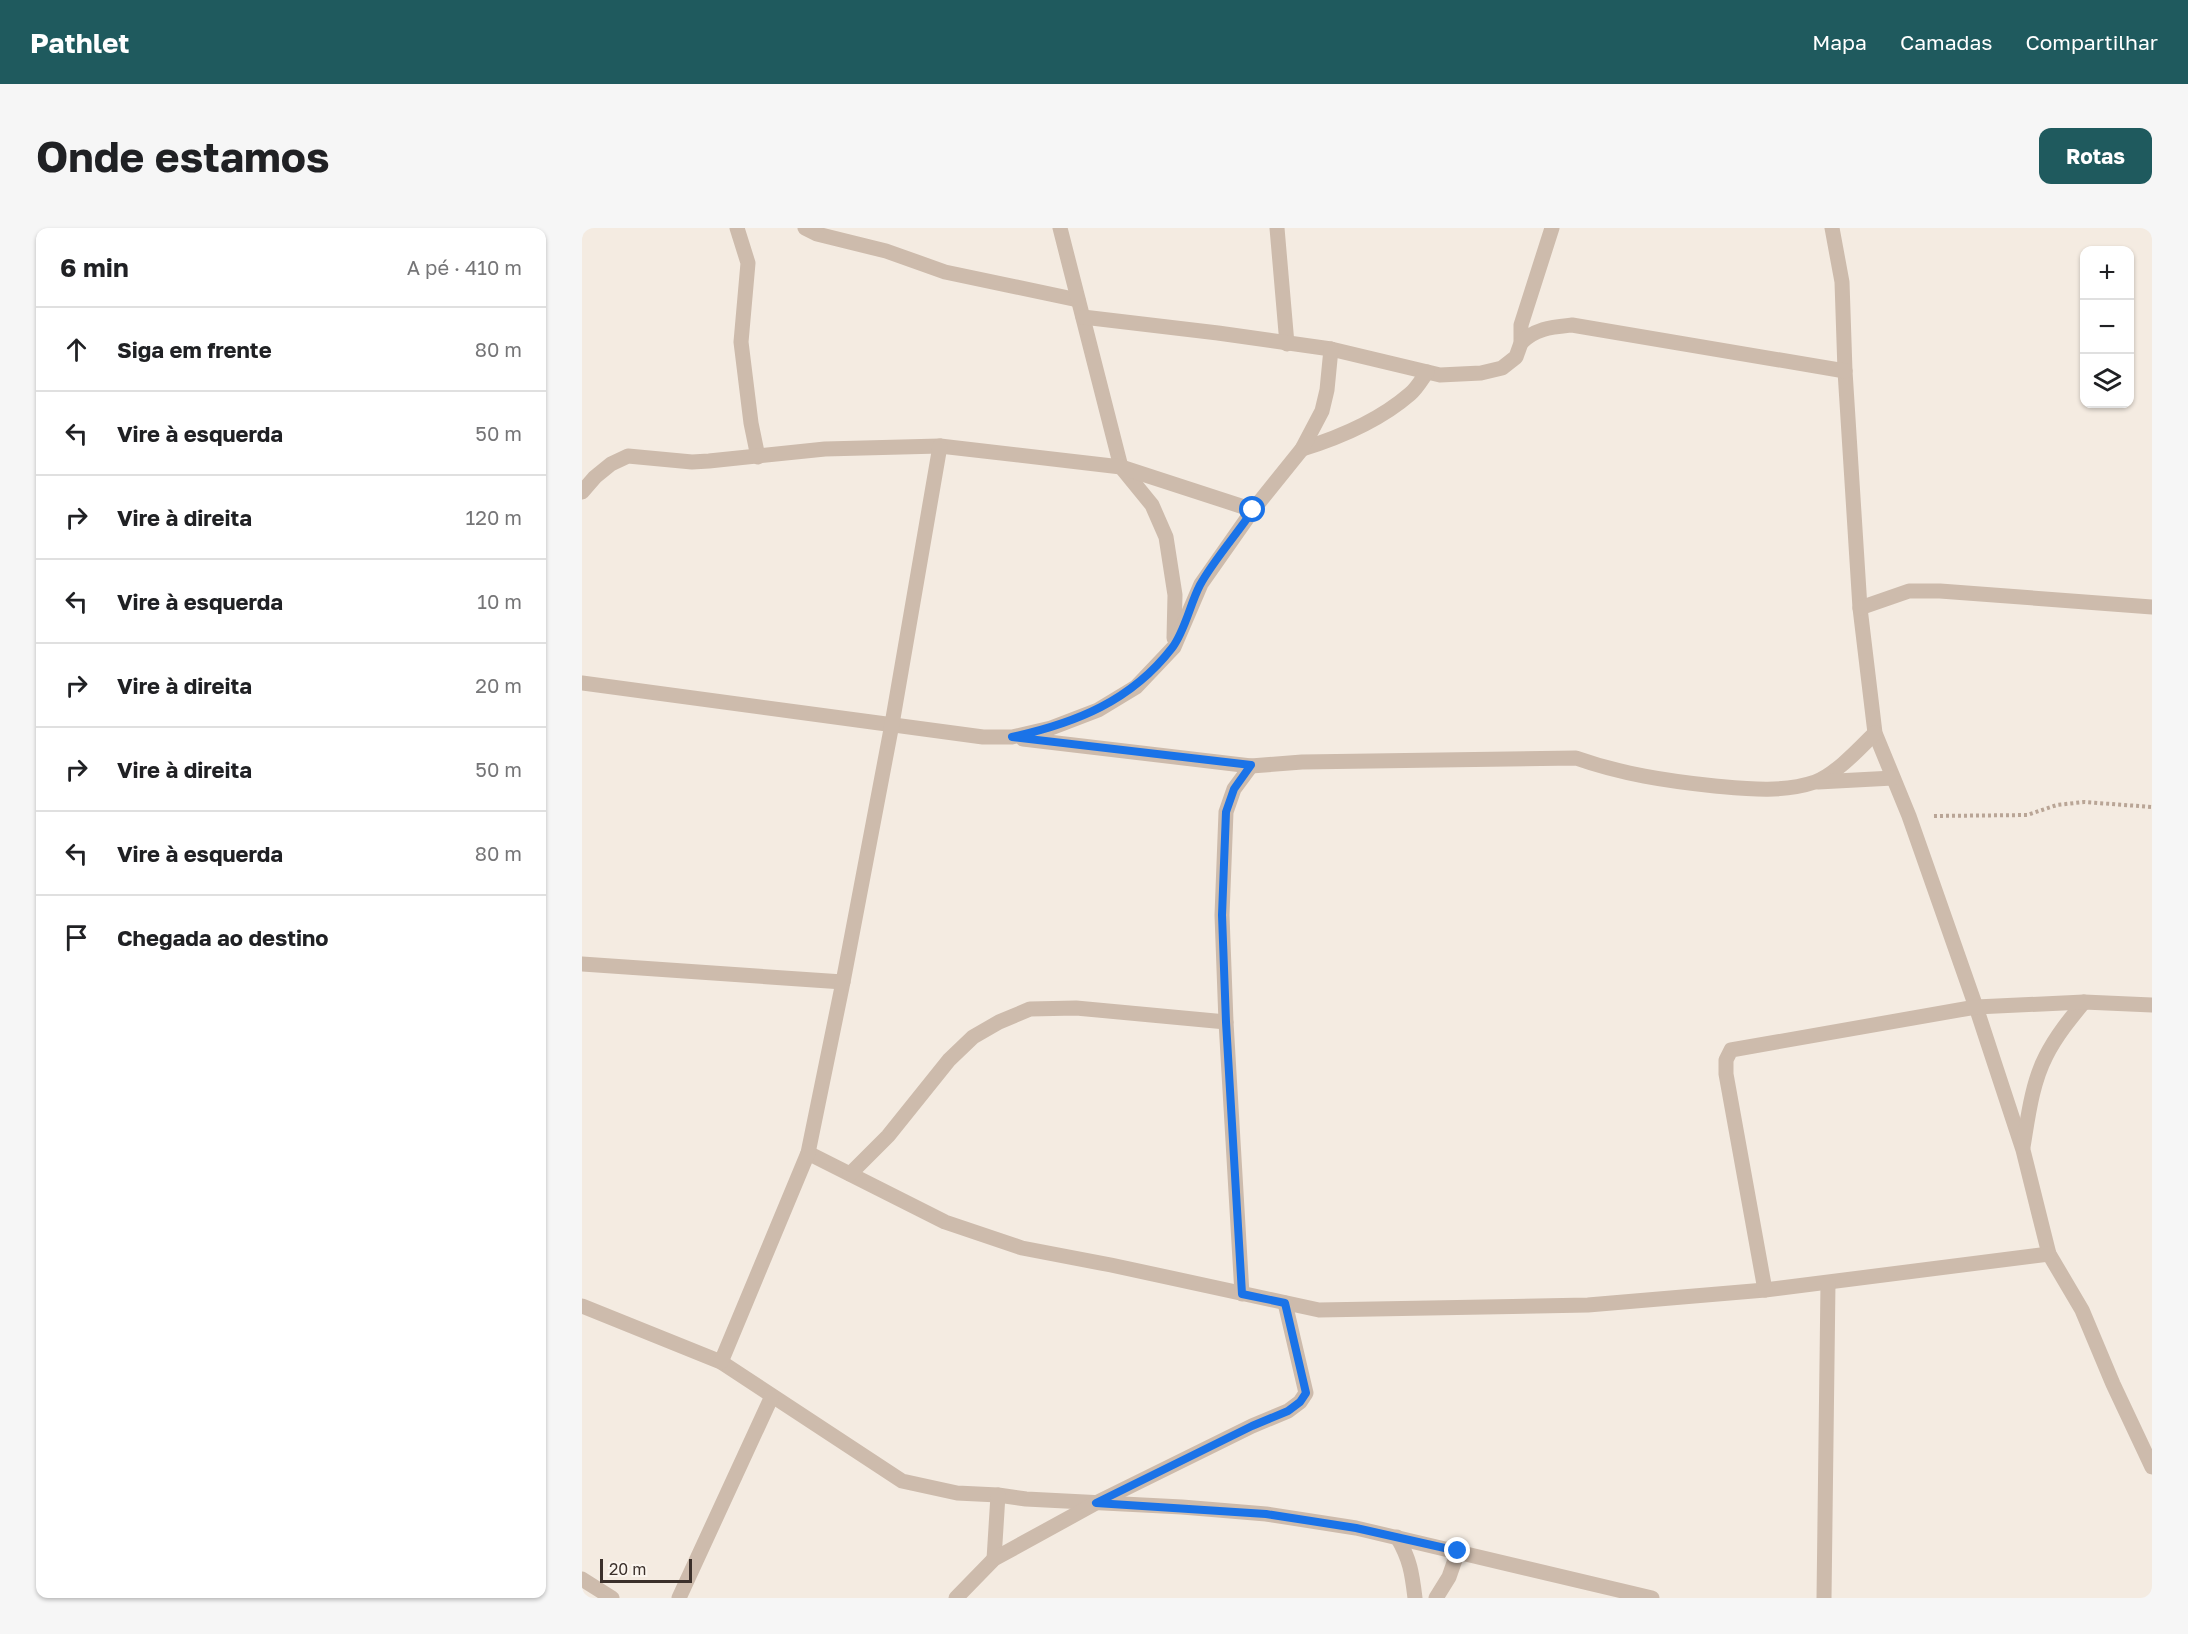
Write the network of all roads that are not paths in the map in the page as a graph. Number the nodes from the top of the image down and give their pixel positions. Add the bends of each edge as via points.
1 (737, 228) edge
2 (805, 228) edge
3 (1060, 228) edge
4 (1277, 228) edge
5 (1552, 228) edge
6 (1832, 228) edge
7 (1078, 300) junction
8 (1083, 317) junction
9 (1521, 343) junction
10 (1287, 344) junction
11 (1331, 349) junction
12 (1845, 371) junction
13 (1427, 372) junction
14 (940, 446) junction
15 (1302, 449) junction
16 (758, 457) junction
17 (1121, 467) junction
18 (582, 492) edge
19 (1253, 510) junction
20 (2152, 607) edge
21 (1860, 608) junction
22 (1174, 646) junction
23 (582, 683) edge
24 (892, 724) junction
25 (1875, 733) junction
26 (1012, 737) junction
27 (1251, 765) junction
28 (1893, 778) junction
29 (1816, 782) junction
30 (582, 963) edge
31 (843, 982) junction
32 (2084, 1002) junction
33 (2152, 1005) edge
34 (1977, 1007) junction
35 (1226, 1022) junction
36 (2023, 1150) junction
37 (808, 1153) junction
38 (850, 1174) junction
39 (2049, 1254) junction
40 (1828, 1283) junction
41 (1765, 1290) junction
42 (1242, 1294) junction
43 (1285, 1303) junction
44 (582, 1306) edge
45 (721, 1362) junction
46 (772, 1396) junction
47 (2152, 1467) edge
48 (998, 1495) junction
49 (1096, 1503) junction
50 (1397, 1537) junction
51 (1458, 1551) junction
52 (994, 1559) junction
53 (582, 1580) edge
54 (612, 1598) edge
55 (678, 1598) edge
56 (956, 1598) edge
57 (1415, 1598) edge
58 (1436, 1598) edge
59 (1652, 1598) edge
60 (1824, 1598) edge

1 - 16 street via 748,264 741,342
2 - 7 street via 945,272
3 - 7 street
4 - 10 street
5 - 9 street via 1521,325
6 - 12 street via 1842,282
7 - 8 street
8 - 10 street
8 - 17 street
9 - 12 street via 1544,328 1572,325
9 - 13 street via 1516,357 1502,368 1460,375
10 - 11 street
11 - 13 street
11 - 15 street via 1322,411
12 - 21 street
13 - 15 street via 1412,393 1372,421
14 - 16 street via 836,449
14 - 17 street
14 - 24 street
15 - 19 street
16 - 18 street via 693,462 628,456 611,464
17 - 19 street
17 - 22 street via 1152,505 1166,537 1175,595
19 - 22 street via 1201,584
20 - 21 street via 1909,591
21 - 25 street
22 - 26 street via 1136,687 1098,710 1051,728
23 - 24 street
24 - 26 street via 983,737
24 - 31 street
25 - 28 street
25 - 29 street via 1845,762
26 - 27 street
27 - 29 street via 1576,758 1641,776 1767,791
27 - 35 street via 1234,789 1226,812 1222,915
28 - 29 street
28 - 34 street
30 - 31 street
31 - 37 street
32 - 33 street
32 - 34 street
32 - 36 street via 2045,1058 2031,1101
34 - 36 street
34 - 41 street via 1731,1050 1726,1074
35 - 38 street via 1076,1008 1030,1009 973,1037 888,1137
35 - 42 street
36 - 39 street
37 - 38 street
37 - 45 street
38 - 42 street via 945,1222 1022,1248
39 - 40 street
39 - 47 street via 2082,1310
40 - 41 street
40 - 60 street
41 - 43 street via 1588,1305 1319,1310
42 - 43 street
43 - 49 street via 1306,1393 1300,1402
44 - 45 street
45 - 46 street
46 - 48 street via 903,1481 957,1493
46 - 55 street
48 - 49 street
48 - 52 street
49 - 50 street via 1266,1514
49 - 52 street
50 - 51 street
50 - 57 street via 1412,1569
51 - 58 street
51 - 59 street
52 - 56 street
53 - 54 street

